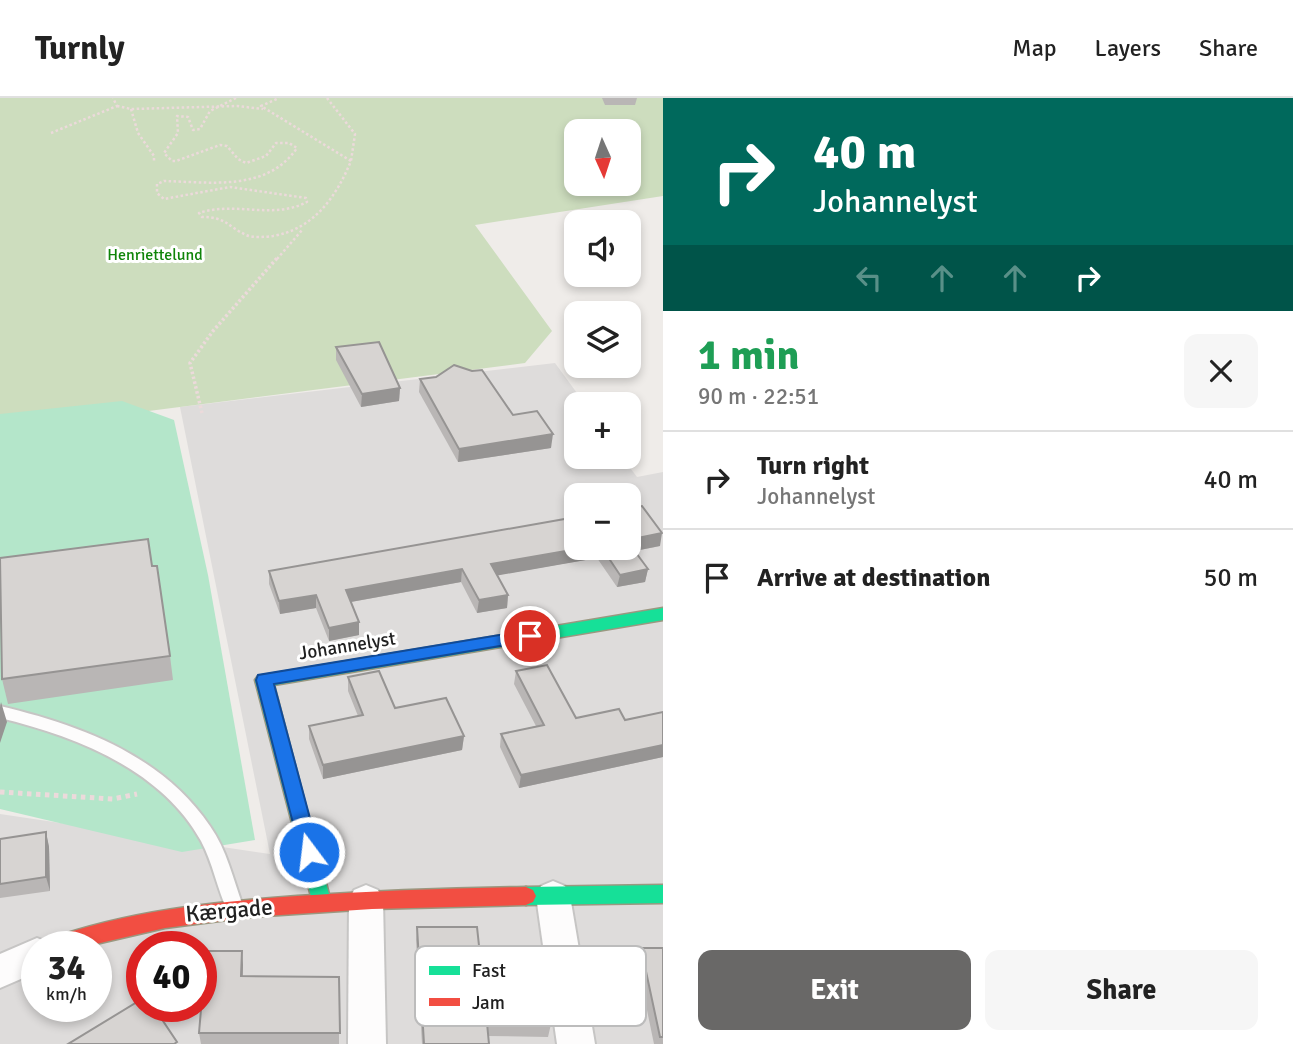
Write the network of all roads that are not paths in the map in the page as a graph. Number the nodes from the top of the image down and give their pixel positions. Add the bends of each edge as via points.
1 (663, 614) edge
2 (0, 712) edge
3 (663, 894) edge
4 (553, 896) junction
5 (366, 900) junction
6 (321, 902) junction
7 (236, 909) junction
8 (97, 931) edge
9 (561, 946) edge
10 (21, 962) edge
11 (0, 972) edge
12 (573, 1026) edge
13 (367, 1044) edge
14 (576, 1044) edge

1 - 6 street, Johannelyst via 264,680
2 - 7 lane via 47,722 110,749 169,788 206,833
3 - 4 street, Kærgade
4 - 5 street, Kærgade
4 - 9 street
5 - 6 street, Kærgade
5 - 13 street
6 - 7 street, Kærgade
7 - 8 street, Kærgade via 170,915
10 - 11 street
12 - 14 street

